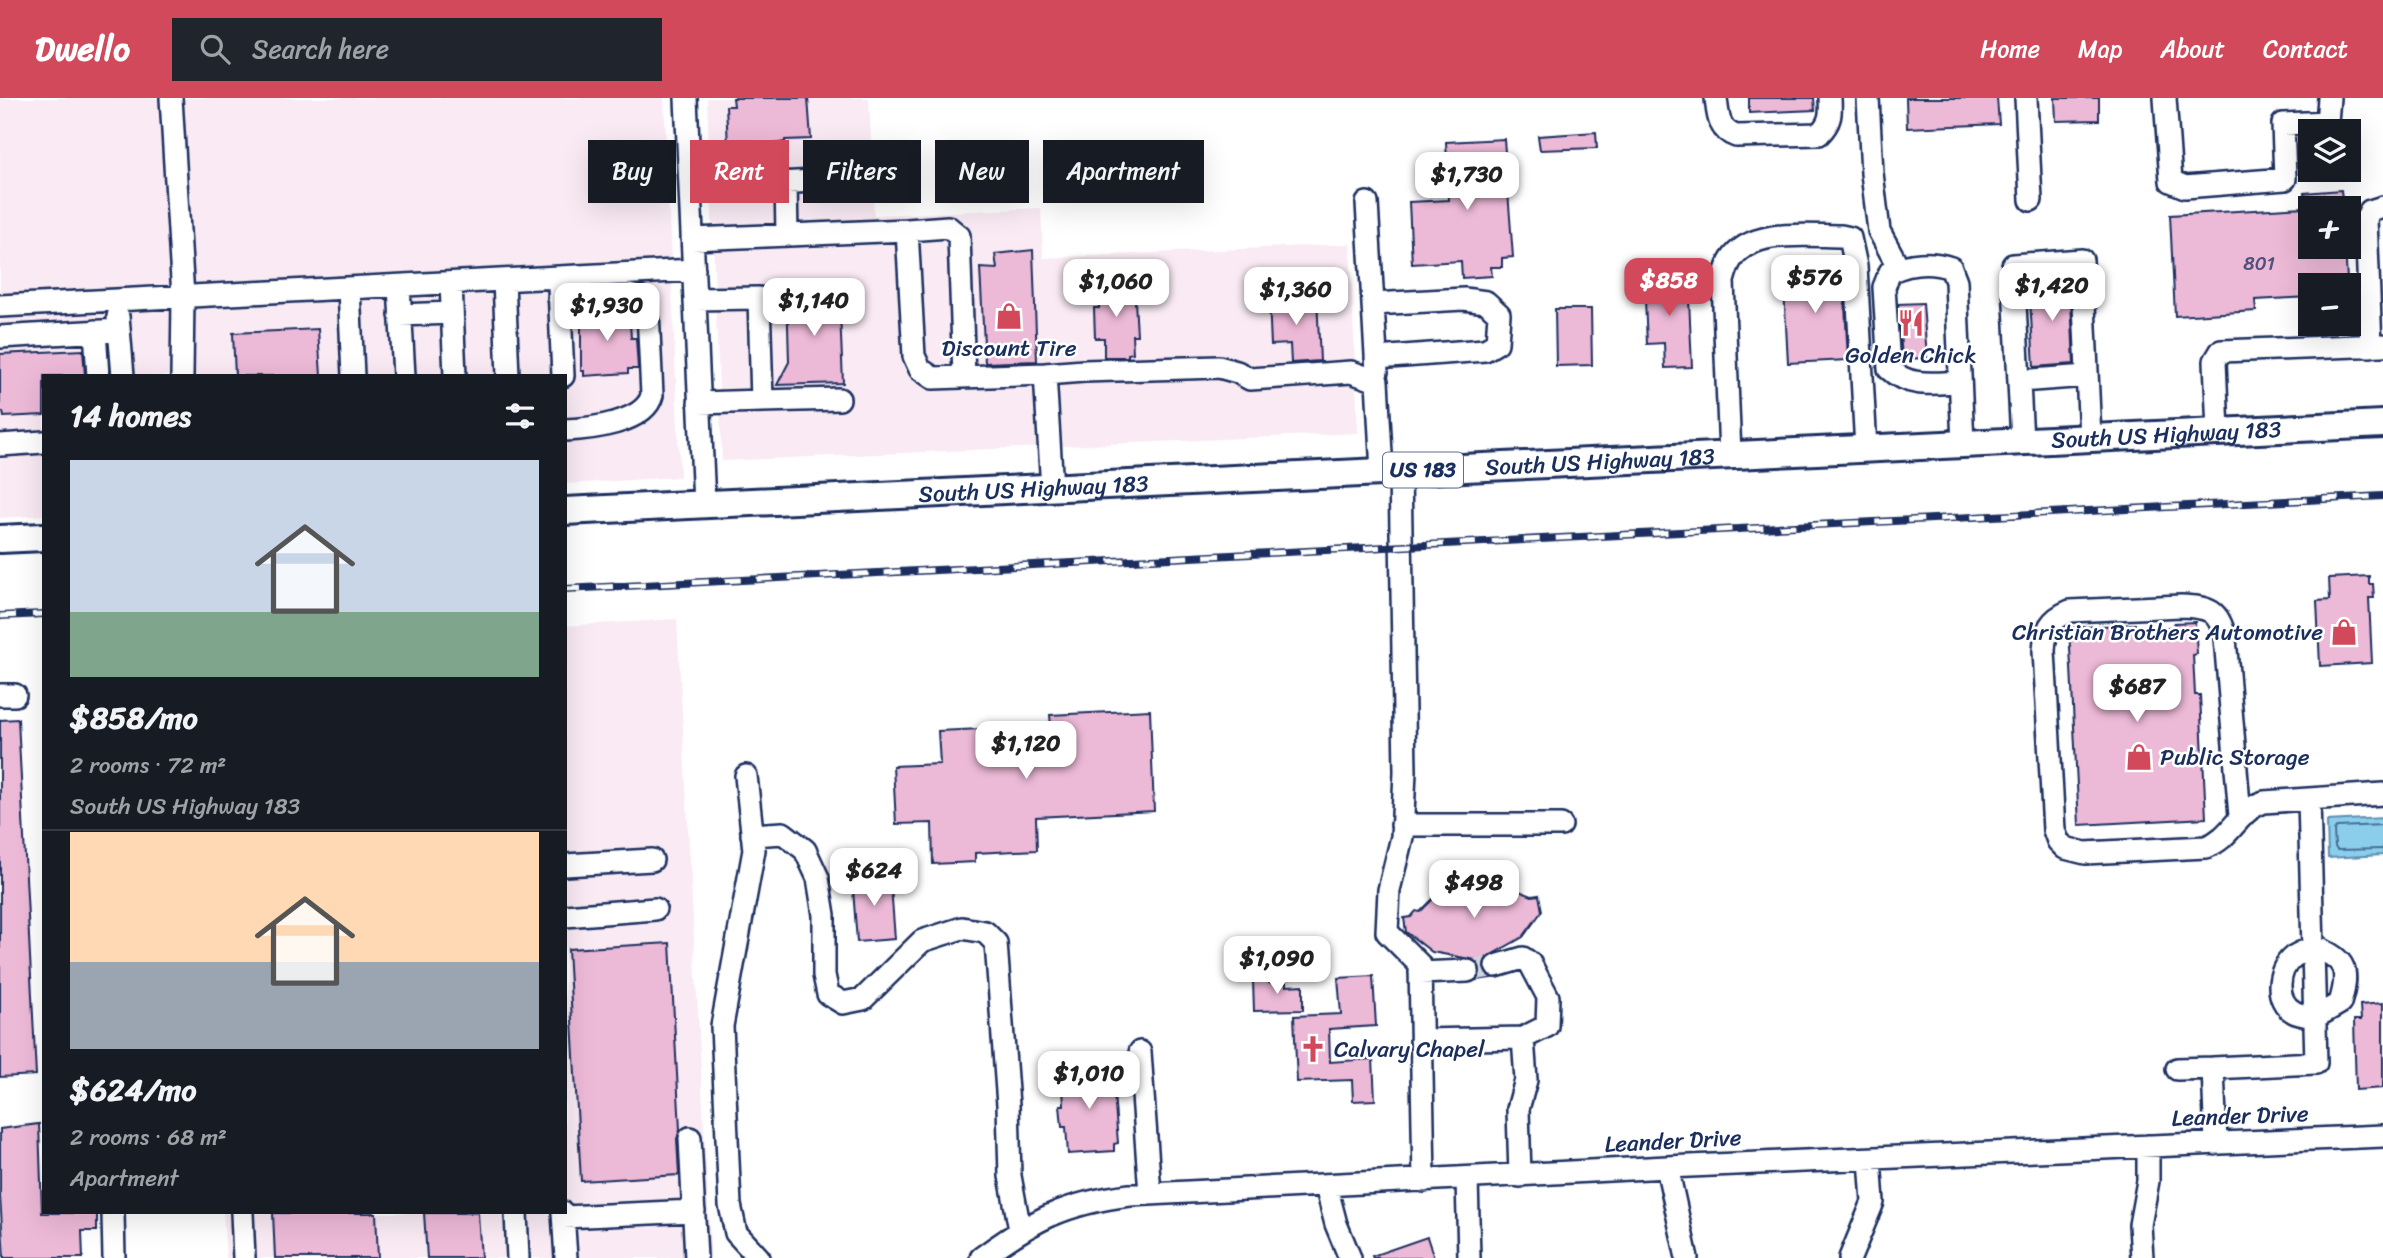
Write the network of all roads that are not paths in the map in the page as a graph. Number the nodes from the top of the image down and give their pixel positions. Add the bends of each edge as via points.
1 (172, 98) edge
2 (686, 98) edge
3 (1716, 98) edge
4 (1830, 98) edge
5 (1868, 98) edge
6 (2026, 98) edge
7 (2165, 98) edge
8 (2329, 98) edge
9 (2031, 200) dead end
10 (786, 203) edge
11 (1367, 203) dead end
12 (2383, 207) edge
13 (906, 230) junction
14 (787, 235) junction
15 (692, 239) junction
16 (1899, 268) junction
17 (694, 270) junction
18 (559, 277) junction
19 (504, 280) junction
20 (450, 283) junction
21 (399, 286) junction
22 (349, 288) junction
23 (183, 297) junction
24 (559, 299) junction
25 (695, 299) junction
26 (116, 300) junction
27 (1373, 304) junction
28 (0, 306) edge
29 (452, 313) junction
30 (400, 315) junction
31 (119, 330) junction
32 (95, 331) junction
33 (0, 337) edge
34 (2377, 346) edge
35 (1376, 358) junction
36 (98, 374) edge
37 (123, 374) edge
38 (183, 374) edge
39 (353, 374) edge
40 (404, 374) edge
41 (455, 374) edge
42 (508, 374) edge
43 (563, 374) edge
44 (1045, 374) junction
45 (2087, 376) junction
46 (964, 377) junction
47 (1377, 381) junction
48 (2019, 381) junction
49 (1960, 382) junction
50 (839, 399) dead end
51 (762, 401) junction
52 (699, 403) junction
53 (2383, 424) edge
54 (567, 430) edge
55 (2218, 432) junction
56 (2090, 438) junction
57 (2022, 441) junction
58 (42, 442) edge
59 (1963, 444) junction
60 (0, 445) edge
61 (1866, 449) junction
62 (1730, 455) junction
63 (1391, 471) junction
64 (1052, 489) junction
65 (704, 504) junction
66 (567, 511) edge
67 (42, 537) edge
68 (0, 539) edge
69 (746, 776) dead end
70 (2383, 794) edge
71 (2309, 799) junction
72 (2240, 816) junction
73 (1402, 825) junction
74 (1561, 825) dead end
75 (752, 835) junction
76 (652, 860) dead end
77 (567, 865) edge
78 (655, 909) dead end
79 (567, 916) edge
80 (2314, 947) junction
81 (1496, 966) tunnel mouth
82 (1468, 971) tunnel mouth
83 (1420, 973) junction
84 (2316, 1017) junction
85 (1523, 1038) junction
86 (1421, 1040) junction
87 (1140, 1052) dead end
88 (2213, 1068) junction
89 (2177, 1069) dead end
90 (2383, 1136) edge
91 (690, 1138) dead end
92 (2216, 1143) junction
93 (2148, 1146) junction
94 (1870, 1159) junction
95 (1667, 1167) junction
96 (1520, 1175) junction
97 (1467, 1178) junction
98 (1424, 1181) junction
99 (1326, 1186) junction
100 (1150, 1194) junction
101 (694, 1211) junction
102 (113, 1214) edge
103 (242, 1214) edge
104 (516, 1214) edge
105 (564, 1215) edge
106 (1020, 1230) junction
107 (114, 1258) edge
108 (244, 1258) edge
109 (517, 1258) edge
110 (566, 1258) edge
111 (696, 1258) edge
112 (759, 1258) edge
113 (981, 1258) edge
114 (1350, 1258) edge
115 (1469, 1258) edge
116 (1687, 1258) edge
117 (1850, 1258) edge
118 (2142, 1258) edge

1 - 23 street
2 - 15 street
3 - 4 street via 1720,123 1726,133 1736,136 1819,134 1828,125
5 - 16 street via 1879,231
6 - 9 street
7 - 8 street via 2171,181 2185,187 2285,179 2283,124 2328,122
10 - 14 street
11 - 27 street
12 - 34 street via 2370,211 2366,219
13 - 14 street
13 - 46 street via 915,356 920,369 933,377
13 - 46 street via 948,227 959,236
14 - 15 street
15 - 17 street
16 - 49 street via 1939,264 1951,268 1956,281
16 - 49 street via 1890,272 1884,287 1889,369 1899,379 1914,383
17 - 18 street
17 - 25 street
18 - 19 street
18 - 24 street
19 - 20 street
19 - 42 street
20 - 21 street
20 - 29 street
21 - 22 street
21 - 30 street
22 - 23 street
22 - 39 street
23 - 26 street
23 - 38 street
24 - 43 street
24 - 54 street via 629,295 642,298 648,311 650,404 602,428
25 - 51 street via 758,298
25 - 52 street
26 - 28 street
26 - 31 street
27 - 35 street
27 - 35 street via 1464,299 1486,302 1499,314 1497,343 1485,350
29 - 30 street
29 - 41 street
30 - 40 street
31 - 32 street
31 - 37 street
32 - 33 street
32 - 36 street
34 - 55 street via 2221,351 2215,360
35 - 47 street
44 - 46 street
44 - 47 street via 1219,367 1250,379 1351,372
44 - 64 street
45 - 48 street
45 - 48 street via 2082,260 2013,265
45 - 56 street
47 - 63 street
48 - 57 street
49 - 59 street
50 - 51 street
51 - 52 street
52 - 65 street
53 - 55 main road, South US Highway 183 / US 183
55 - 56 main road, South US Highway 183 / US 183
56 - 57 main road, South US Highway 183 / US 183
57 - 59 main road, South US Highway 183 / US 183
58 - 60 street
59 - 61 main road, South US Highway 183 / US 183
61 - 62 main road, South US Highway 183 / US 183
61 - 62 street via 1856,266 1850,238 1768,237 1748,242 1731,259 1723,281
62 - 63 main road, South US Highway 183 / US 183
63 - 64 main road, South US Highway 183 / US 183
63 - 73 street via 1405,772
64 - 65 main road, South US Highway 183 / US 183
65 - 66 main road, South US Highway 183 / US 183
67 - 68 main road
69 - 75 street
70 - 71 street
71 - 72 street via 2264,802
71 - 80 street
72 - 72 street via 2219,843 2206,847 2085,853 2074,852 2058,841 2045,651 2050,622 2070,611 2181,606 2212,611 2221,621 2225,638
73 - 74 street
73 - 83 street via 1389,890 1387,932 1420,965
75 - 106 street via 783,833 805,850 818,878 824,915 828,994 843,1003 863,999 922,941 962,928 985,932 996,943 1010,1176
75 - 112 street via 754,850 722,1027 730,1205 736,1233
76 - 77 street
78 - 79 street
80 - 84 street
80 - 84 street via 2333,953 2343,965 2346,984 2340,1003
80 - 84 street via 2293,958 2279,987 2293,1012
81 - 85 street via 1523,958 1548,997 1547,1026
82 - 83 street
83 - 86 street
84 - 88 street via 2316,1063
85 - 86 street
85 - 96 street via 1526,1080 1518,1109
86 - 98 street
87 - 100 street
88 - 89 street
88 - 92 street
90 - 92 street, Leander Drive
91 - 101 street
92 - 93 street, Leander Drive
93 - 94 street, Leander Drive
93 - 118 street via 2148,1181 2140,1225
94 - 95 street, Leander Drive
94 - 117 street via 1873,1202
95 - 96 street, Leander Drive
95 - 116 street
96 - 97 street, Leander Drive
97 - 98 street, Leander Drive
97 - 115 street
98 - 99 street, Leander Drive
99 - 100 street, Leander Drive
99 - 114 street
100 - 106 street, Leander Drive via 1084,1203
101 - 105 street
101 - 111 street
102 - 107 street
103 - 108 street
104 - 109 street
105 - 110 street
106 - 113 street, Leander Drive

